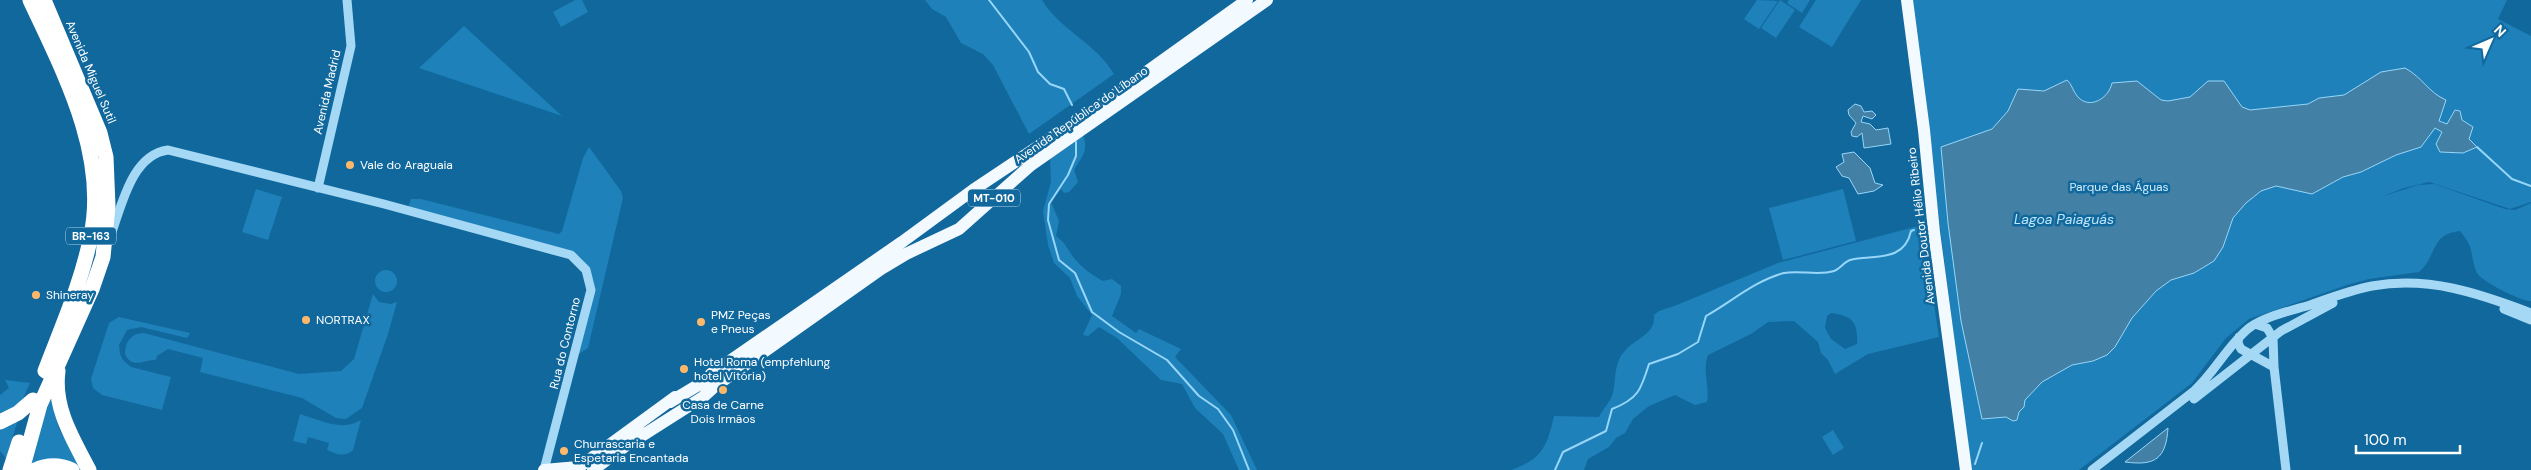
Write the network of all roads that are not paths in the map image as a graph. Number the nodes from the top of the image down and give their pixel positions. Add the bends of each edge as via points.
1 (30, 0) edge
2 (44, 0) edge
3 (347, 0) edge
4 (1247, 0) edge
5 (1267, 0) edge
6 (1908, 0) edge
7 (318, 188) junction
8 (973, 190) junction
9 (986, 205) junction
10 (944, 213) junction
11 (959, 229) junction
12 (103, 257) junction
13 (2531, 313) edge
14 (2531, 320) edge
15 (2255, 324) junction
16 (2292, 324) junction
17 (2239, 337) junction
18 (2273, 338) junction
19 (2274, 348) junction
20 (2252, 354) junction
21 (62, 355) junction
22 (2274, 367) junction
23 (33, 400) junction
24 (0, 422) edge
25 (1964, 449) junction
26 (0, 459) edge
27 (577, 469) edge
28 (6, 470) edge
29 (10, 470) edge
30 (22, 470) edge
31 (34, 470) edge
32 (72, 470) edge
33 (89, 470) edge
34 (544, 470) edge
35 (593, 470) edge
36 (1959, 470) edge
37 (1966, 470) edge
38 (2092, 470) edge
39 (2102, 470) edge
40 (2286, 470) edge

1 - 23 highway, BR-163 via 85,133 93,171 94,203 92,233 82,274
2 - 12 highway, Avenida Miguel Sutil / BR-163 via 90,105 106,157 108,206
3 - 7 street, Avenida Madrid via 351,46
4 - 8 main road, Avenida República do Líbano / MT-010 via 1099,106
5 - 9 main road, Avenida República do Líbano / MT-010 via 1031,165
6 - 25 main road, Avenida Doutor Hélio Ribeiro via 1934,232
7 - 12 street via 177,152 158,151 138,168
7 - 34 street, Rua do Contorno via 566,252 586,270 591,290
8 - 9 main road via 986,194
8 - 10 main road, Avenida República do Líbano / MT-010
9 - 11 main road, Avenida República do Líbano / MT-010
10 - 11 main road via 942,220 947,230
10 - 27 main road, Avenida República do Líbano / MT-010 via 711,374 702,377
11 - 35 main road, Avenida República do Líbano / MT-010 via 906,254 881,270
12 - 21 highway, Avenida Miguel Sutil
13 - 15 street via 2462,288 2404,283 2358,290
14 - 16 street via 2474,297 2405,288 2353,296 2323,307
15 - 17 street
15 - 18 street via 2267,328
16 - 18 street
16 - 19 street
17 - 20 street via 2241,349
17 - 38 street via 2199,387
18 - 19 street
18 - 20 street
19 - 22 street
20 - 22 street
20 - 39 street
21 - 30 highway, Avenida Miguel Sutil via 40,406
21 - 33 highway via 58,373 60,405 65,424
22 - 40 street
23 - 24 highway
23 - 29 highway, BR-163
25 - 36 main road, Avenida Doutor Hélio Ribeiro
25 - 37 main road, Avenida Doutor Hélio Ribeiro
26 - 28 highway
27 - 34 main road
31 - 32 highway via 48,465 61,465

